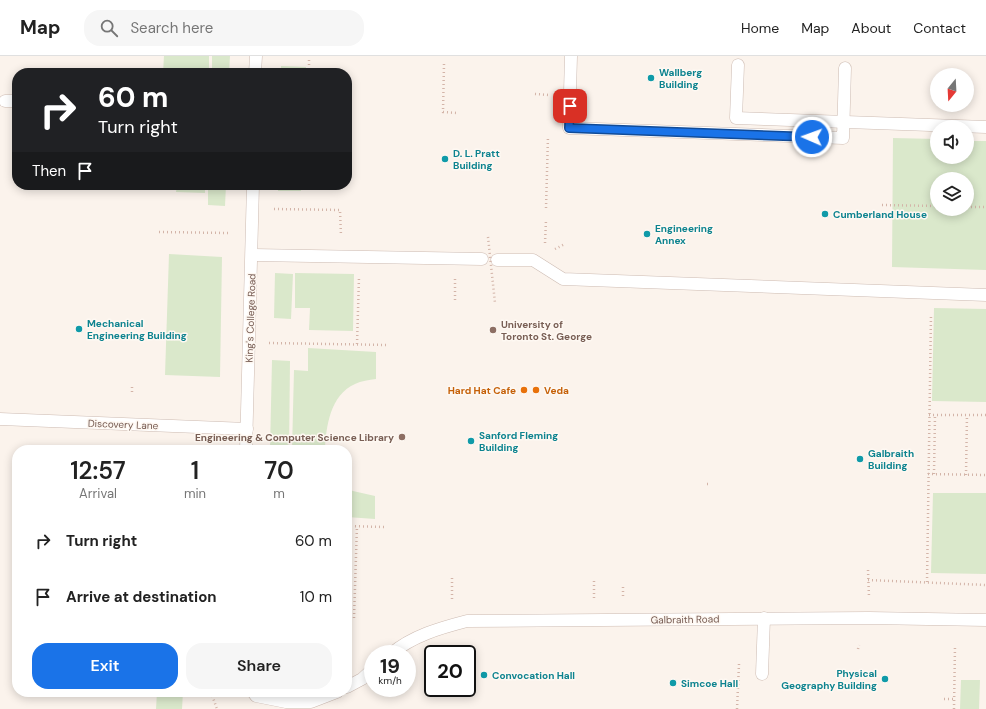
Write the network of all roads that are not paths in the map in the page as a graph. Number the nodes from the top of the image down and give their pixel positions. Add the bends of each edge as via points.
1 (256, 56) edge
2 (571, 56) edge
3 (738, 65) dead end
4 (255, 68) edge
5 (845, 68) dead end
6 (843, 122) junction
7 (986, 127) edge
8 (253, 190) edge
9 (252, 255) junction
10 (482, 259) dead end
11 (497, 260) dead end
12 (986, 295) edge
13 (0, 419) edge
14 (247, 429) junction
15 (246, 445) edge
16 (764, 618) junction
17 (986, 620) edge
18 (403, 645) edge
19 (762, 674) dead end
20 (364, 677) edge
21 (352, 684) edge
22 (261, 697) edge
23 (324, 697) edge

1 - 4 lane
2 - 6 lane via 569,128 843,138
3 - 6 lane via 736,118
5 - 6 lane
6 - 7 lane
8 - 9 lane, King's College Road
9 - 10 lane
9 - 14 lane, King's College Road
11 - 12 lane via 534,260 563,279
13 - 14 lane, Discovery Lane
14 - 15 lane, King's College Road
16 - 17 lane, Galbraith Road
16 - 18 lane, Galbraith Road via 466,621 434,630
16 - 19 lane
20 - 21 lane
22 - 23 lane via 286,702 311,702

